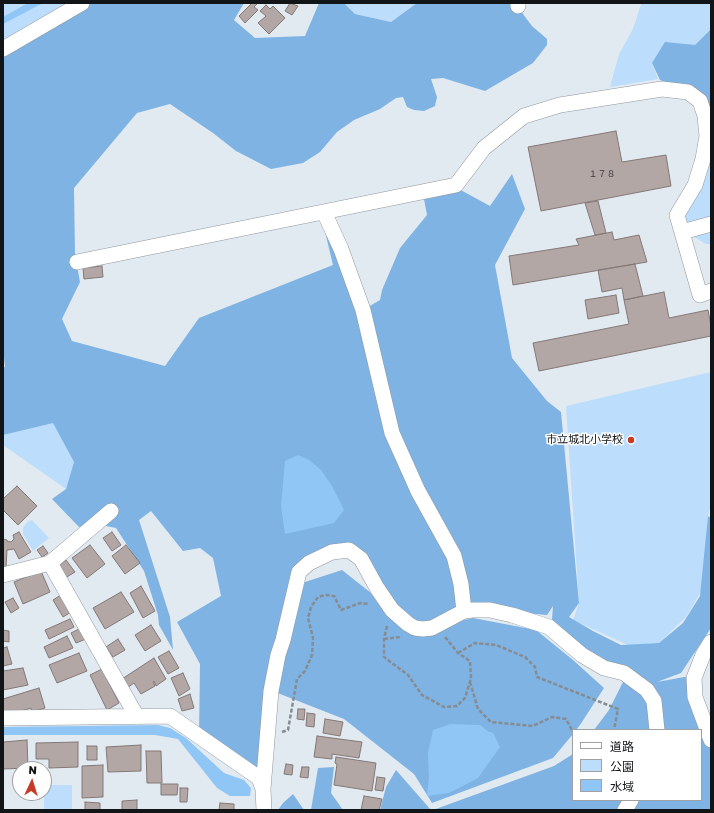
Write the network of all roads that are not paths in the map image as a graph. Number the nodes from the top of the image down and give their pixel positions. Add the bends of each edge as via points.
1 (82, 3) edge
2 (3, 48) edge
3 (324, 212) junction
4 (711, 224) edge
5 (682, 232) junction
6 (76, 262) dead end
7 (711, 291) edge
8 (111, 511) dead end
9 (50, 563) junction
10 (3, 575) edge
11 (464, 611) junction
12 (711, 642) edge
13 (137, 717) junction
14 (3, 718) edge
15 (657, 729) edge
16 (711, 740) edge
17 (263, 789) junction
18 (630, 801) edge
19 (264, 810) edge
20 (624, 810) edge

1 - 2 street
3 - 5 street via 456,185 484,148 524,116 560,105 662,89 688,92 700,101 705,116 704,159 695,185 677,215
3 - 6 street
3 - 11 street via 341,249 363,310 392,433 418,491 454,556
4 - 5 street
5 - 7 street via 700,294
8 - 9 street
9 - 10 street
9 - 13 street
11 - 15 street via 490,610 549,627 582,655 604,668 624,673 647,690 654,701
11 - 17 street via 432,628 415,628 392,610 376,588 362,560 349,550 332,552 309,563 299,572 278,656 271,691
12 - 16 street via 694,678 695,697
13 - 14 street
13 - 17 street via 170,716 259,778
17 - 19 street
18 - 20 street

